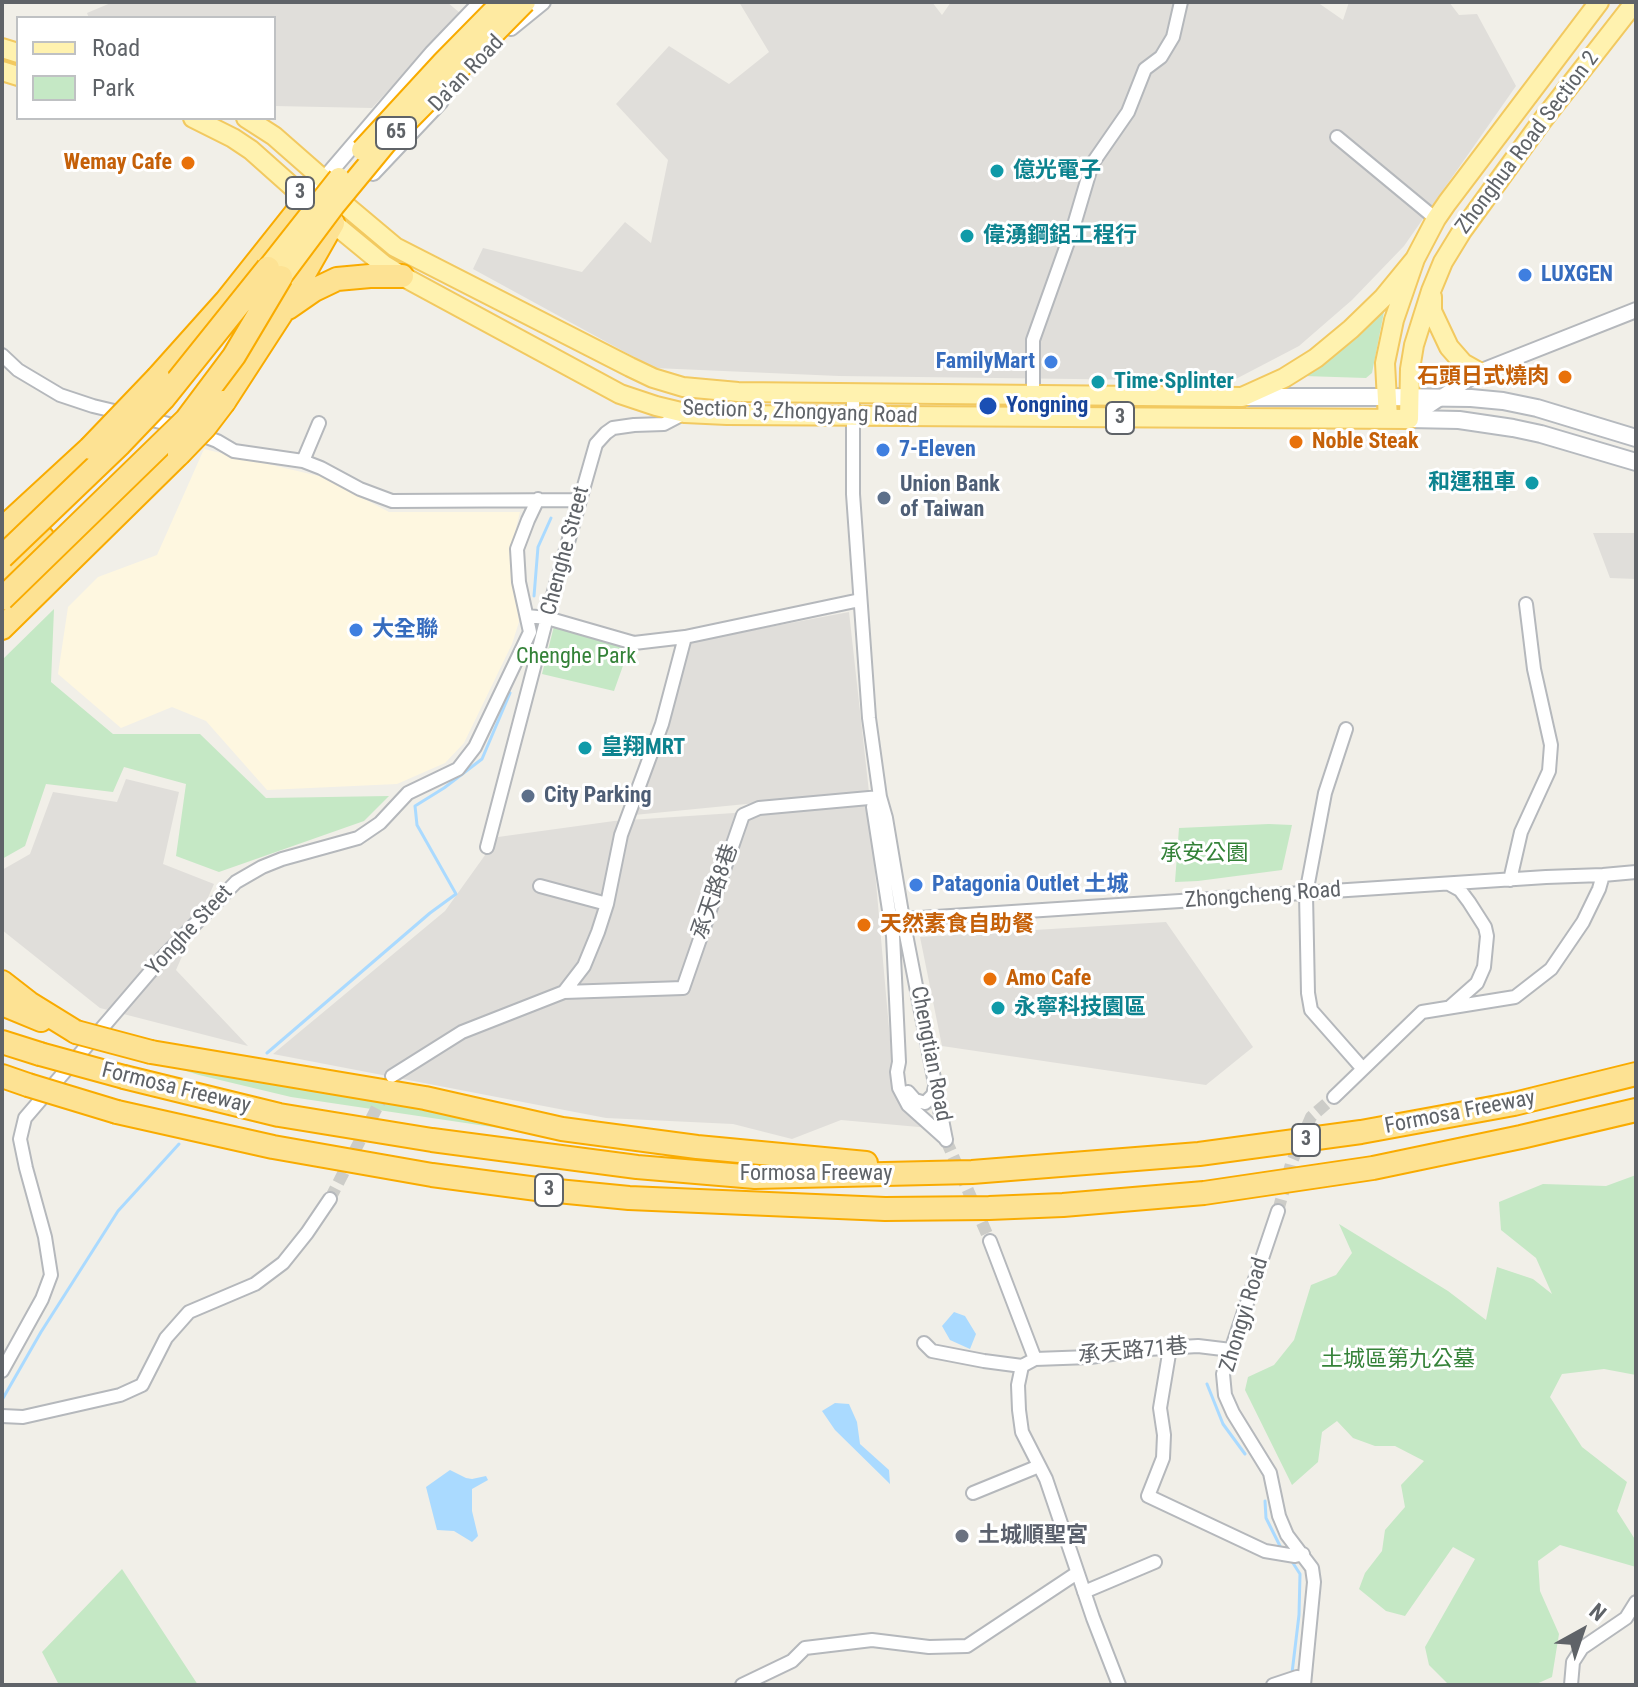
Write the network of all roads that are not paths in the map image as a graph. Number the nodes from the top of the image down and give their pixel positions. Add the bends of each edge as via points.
1 (481, 2) edge
2 (502, 2) edge
3 (525, 2) edge
4 (543, 2) edge
5 (1181, 2) edge
6 (1599, 2) edge
7 (1635, 2) edge
8 (197, 120) edge
9 (249, 120) edge
10 (1337, 137) dead end
11 (323, 179) junction
12 (307, 199) junction
13 (339, 214) junction
14 (1436, 219) junction
15 (1415, 259) junction
16 (275, 273) junction
17 (402, 276) junction
18 (1431, 291) junction
19 (1636, 310) edge
20 (283, 311) junction
21 (2, 355) edge
22 (1479, 372) junction
23 (728, 392) junction
24 (853, 393) junction
25 (1032, 395) junction
26 (1242, 397) junction
27 (1386, 397) junction
28 (1409, 397) junction
29 (1439, 398) junction
30 (685, 413) junction
31 (727, 415) junction
32 (853, 416) junction
33 (1033, 418) junction
34 (1388, 419) junction
35 (1409, 419) junction
36 (319, 423) dead end
37 (1636, 438) edge
38 (303, 461) junction
39 (1636, 462) edge
40 (538, 499) junction
41 (579, 500) junction
42 (2, 529) edge
43 (45, 540) junction
44 (2, 557) edge
45 (2, 577) edge
46 (2, 585) edge
47 (2, 599) edge
48 (860, 600) junction
49 (1526, 604) dead end
50 (527, 616) junction
51 (547, 618) junction
52 (2, 628) edge
53 (685, 637) junction
54 (1346, 729) dead end
55 (880, 797) junction
56 (487, 847) dead end
57 (1636, 872) edge
58 (1603, 875) junction
59 (1510, 880) junction
60 (1449, 884) junction
61 (540, 886) dead end
62 (1306, 894) junction
63 (607, 904) junction
64 (896, 920) junction
65 (2, 982) edge
66 (564, 992) junction
67 (2, 1004) edge
68 (1451, 1006) junction
69 (76, 1032) junction
70 (2, 1042) edge
71 (899, 1062) junction
72 (1363, 1069) junction
73 (1636, 1074) edge
74 (2, 1076) edge
75 (392, 1076) tunnel mouth
76 (935, 1087) junction
77 (1334, 1097) tunnel mouth
78 (939, 1109) junction
79 (1636, 1110) edge
80 (919, 1113) junction
81 (950, 1172) junction
82 (330, 1199) tunnel mouth
83 (1278, 1211) tunnel mouth
84 (990, 1241) tunnel mouth
85 (924, 1343) dead end
86 (1170, 1348) junction
87 (1231, 1350) junction
88 (1035, 1359) junction
89 (1022, 1366) junction
90 (2, 1371) edge
91 (2, 1416) edge
92 (1039, 1466) junction
93 (973, 1493) dead end
94 (1299, 1555) junction
95 (1155, 1562) dead end
96 (1077, 1573) junction
97 (1084, 1592) junction
98 (1636, 1602) edge
99 (1293, 1681) edge
100 (742, 1685) edge
101 (1119, 1685) edge
102 (1571, 1685) edge

1 - 11 street, Da'an Road
2 - 16 highway, 65, bridge via 375,135
3 - 16 highway, 65, bridge via 386,143
4 - 13 street, Da'an Road via 511,27
5 - 25 street via 1173,37 1161,57 1145,69 1128,112 1092,164 1033,340
6 - 14 main road, Zhonghua Road Section 2 / 3
7 - 18 main road, Zhonghua Road Section 2 via 1462,231
8 - 12 main road, Section 3, Zhongyang Road / 3 via 251,150
9 - 11 main road, Section 3, Zhongyang Road / 3
10 - 14 street
11 - 12 street, Da'an Road
11 - 13 main road, Section 3, Zhongyang Road / 3
12 - 13 main road, Section 3, Zhongyang Road / 3
12 - 42 highway, bridge via 158,377
13 - 17 main road, Section 3, Zhongyang Road / 3 via 384,265
13 - 20 highway
13 - 23 main road, Section 3, Zhongyang Road / 3 via 653,378
14 - 15 main road, Zhonghua Road Section 2 / 3
15 - 26 main road, 3 via 1383,298 1316,358
15 - 27 main road, 3 via 1389,342
16 - 43 highway, bridge via 175,402
16 - 44 highway, bridge via 120,444
16 - 47 highway, bridge via 234,356 186,420
17 - 20 highway via 337,279
17 - 30 main road, Section 3, Zhongyang Road / 3 via 620,394
18 - 22 main road via 1432,311 1449,347
18 - 28 main road, Zhonghua Road Section 2 via 1414,345
19 - 22 street
20 - 52 highway, bridge via 205,427
21 - 38 street via 60,395 177,426 234,451
22 - 29 street
23 - 24 main road, Section 3, Zhongyang Road / 3
23 - 31 main road
24 - 25 main road, Section 3, Zhongyang Road / 3
24 - 32 street, Chengtian Road
25 - 26 main road, Section 3, Zhongyang Road / 3
25 - 33 street
26 - 27 main road, Section 3, Zhongyang Road
27 - 28 main road, Section 3, Zhongyang Road
27 - 34 main road, 3
28 - 29 main road, Section 3, Zhongyang Road
28 - 35 main road, Zhonghua Road Section 2
29 - 35 street
29 - 37 main road, Section 3, Zhongyang Road via 1520,404
30 - 31 main road, Section 3, Zhongyang Road / 3
30 - 41 street, Chenghe Street via 664,424 624,426 606,433 596,444
31 - 32 main road, Section 3, Zhongyang Road / 3
32 - 33 main road, Section 3, Zhongyang Road / 3
32 - 48 street, Chengtian Road
33 - 34 main road, Section 3, Zhongyang Road / 3
34 - 35 main road, Section 3, Zhongyang Road / 3
35 - 39 main road via 1513,428
36 - 38 street
38 - 40 street via 392,501
40 - 41 street
40 - 50 street, Yonghe Steet via 517,549
41 - 51 street, Chenghe Street
43 - 45 highway
43 - 46 highway
48 - 53 street
48 - 55 street, Chengtian Road
49 - 59 street via 1551,745 1549,771 1521,832
50 - 51 street
50 - 90 street, Yonghe Steet via 530,632 475,747 458,769 408,793 358,838 282,859 236,882 162,958 25,1118 20,1139 51,1275
51 - 53 street via 634,643
51 - 56 street, Chenghe Street
53 - 63 street via 662,724 621,835
54 - 62 street via 1325,793
55 - 64 street, Chengtian Road
55 - 66 street, 承天路8巷 via 759,808 743,815 683,988
57 - 58 street, Zhongcheng Road
58 - 59 street, Zhongcheng Road
58 - 68 street via 1583,922 1551,969 1515,997
59 - 60 street, Zhongcheng Road
60 - 62 street, Zhongcheng Road
60 - 68 street via 1469,902 1487,936 1477,983
61 - 63 street
62 - 64 street, Zhongcheng Road
62 - 72 street via 1311,1010
63 - 66 street via 584,966
64 - 71 street, Chengtian Road
64 - 76 street, Chengtian Road
65 - 69 highway
66 - 75 street via 462,1032
67 - 69 highway
68 - 72 street via 1422,1012
69 - 81 highway, bridge via 151,1052 425,1098 562,1129
70 - 81 highway, Formosa Freeway / 3, bridge via 279,1115 432,1140 755,1177
71 - 76 street via 915,1100 925,1103
71 - 80 street, Chengtian Road via 899,1088
72 - 77 street
73 - 81 highway, Formosa Freeway / 3 via 1514,1104 1361,1132 1199,1154
74 - 79 highway, Formosa Freeway / 3, bridge via 117,1112 432,1175 629,1198 900,1209 1063,1205 1204,1193 1373,1168
76 - 78 street, Chengtian Road
78 - 80 street
78 - 80 street, Chengtian Road via 946,1140
82 - 91 street via 283,1263 255,1284 189,1312 166,1338 142,1385 23,1417
83 - 87 street, Zhongyi Road
84 - 88 street
85 - 89 street via 932,1351
86 - 87 street, 承天路71巷
86 - 88 street, 承天路71巷
86 - 94 street via 1160,1408 1163,1458 1148,1496 1265,1551
87 - 94 street, Zhongyi Road via 1223,1374 1225,1395 1270,1473 1279,1516
88 - 89 street
89 - 92 street via 1022,1432
92 - 93 street
92 - 96 street
94 - 99 street, Zhongyi Road via 1312,1568 1314,1582
95 - 97 street
96 - 97 street
96 - 100 street via 967,1646 872,1640 805,1648 792,1661
97 - 101 street
98 - 102 street via 1626,1618 1582,1648 1573,1662

